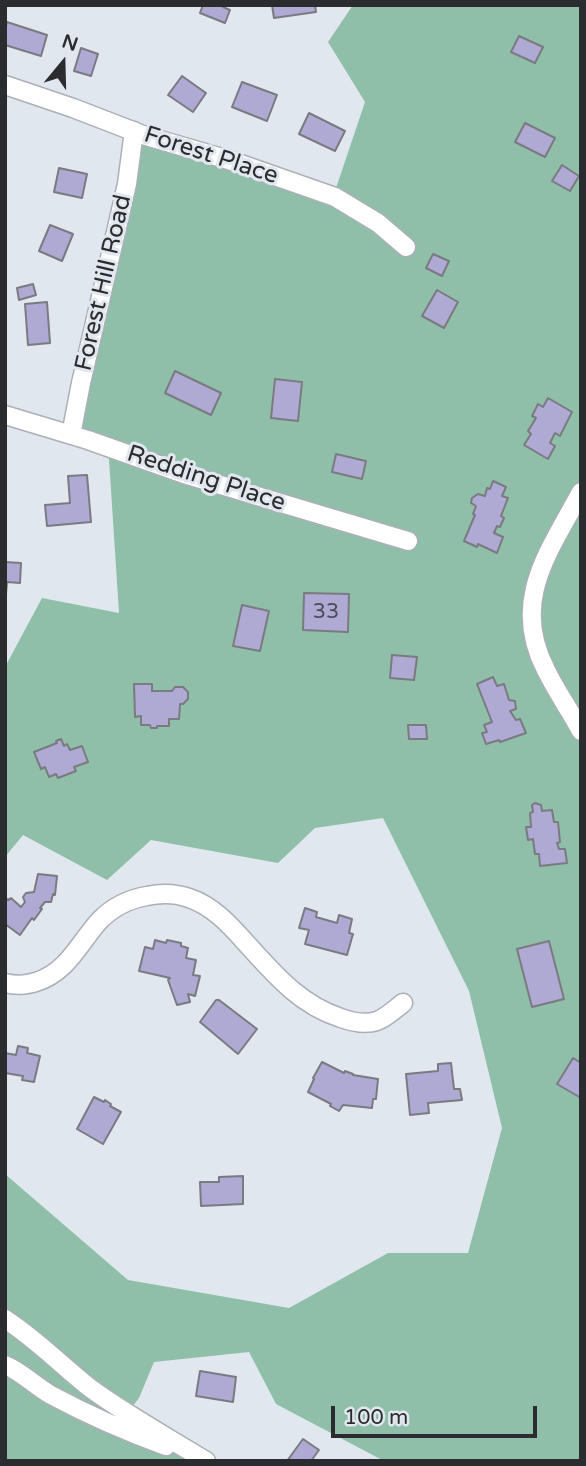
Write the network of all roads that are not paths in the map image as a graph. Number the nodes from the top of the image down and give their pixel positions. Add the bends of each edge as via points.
1 (5, 85) edge
2 (134, 131) junction
3 (406, 247) dead end
4 (5, 415) edge
5 (71, 435) junction
6 (581, 492) edge
7 (408, 541) dead end
8 (581, 731) edge
9 (5, 983) edge
10 (403, 1003) dead end
11 (5, 1319) edge
12 (5, 1365) edge
13 (206, 1461) edge

1 - 2 street, Forest Place
2 - 3 street, Forest Place via 335,197
2 - 5 street, Forest Hill Road via 127,184
4 - 5 street, Redding Place
5 - 7 street, Redding Place
6 - 8 street via 543,564 531,605 537,649
9 - 10 street via 16,986 50,976 119,905 172,894 217,913 290,990 323,1011 353,1022 375,1022
11 - 13 street via 127,1415
12 - 13 street via 95,1418

